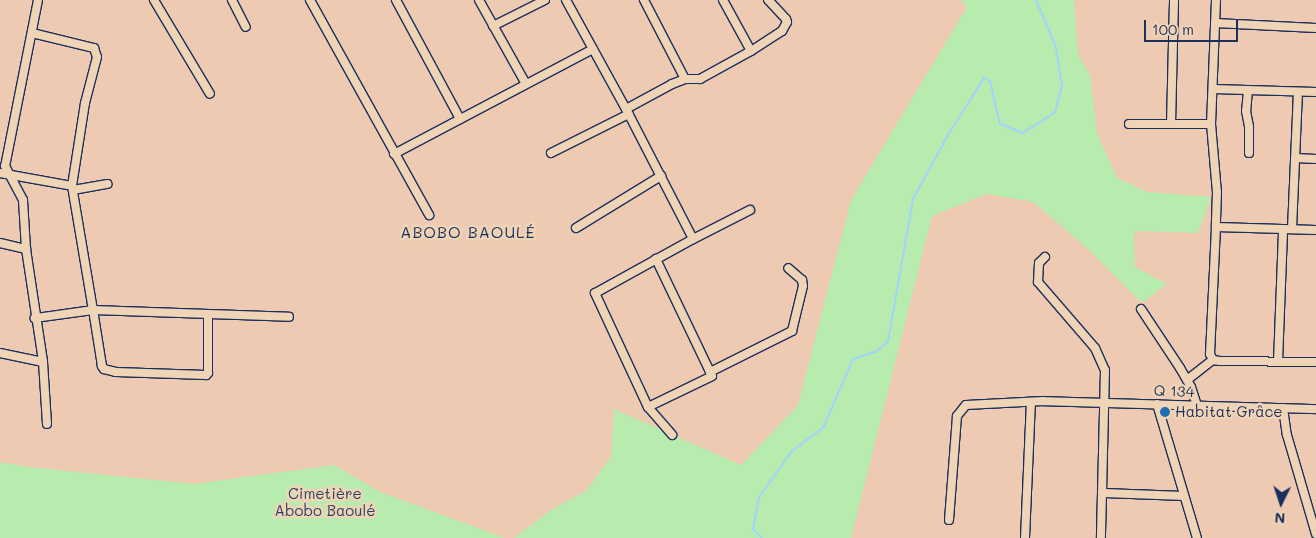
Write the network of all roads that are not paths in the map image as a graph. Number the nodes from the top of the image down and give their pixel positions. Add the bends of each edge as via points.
1 (38, 0) edge
2 (154, 0) edge
3 (232, 0) edge
4 (310, 0) edge
5 (396, 0) edge
6 (479, 0) edge
7 (545, 0) edge
8 (566, 0) edge
9 (644, 0) edge
10 (723, 0) edge
11 (768, 0) edge
12 (1174, 0) edge
13 (1216, 0) edge
14 (1214, 23) junction
15 (246, 26) dead end
16 (493, 26) junction
17 (1316, 28) edge
18 (32, 33) junction
19 (593, 49) junction
20 (751, 52) junction
21 (685, 79) junction
22 (526, 84) junction
23 (1213, 89) junction
24 (1248, 90) junction
25 (1298, 92) junction
26 (1316, 92) edge
27 (210, 94) dead end
28 (627, 112) junction
29 (460, 119) junction
30 (1129, 124) dead end
31 (1171, 124) junction
32 (1211, 124) junction
33 (550, 153) dead end
34 (1249, 153) dead end
35 (394, 154) junction
36 (1295, 158) junction
37 (1316, 159) edge
38 (0, 173) edge
39 (9, 175) junction
40 (661, 176) junction
41 (107, 184) dead end
42 (72, 188) junction
43 (750, 210) dead end
44 (429, 214) dead end
45 (1216, 227) junction
46 (576, 228) dead end
47 (1283, 229) junction
48 (1292, 229) junction
49 (1316, 230) edge
50 (693, 239) junction
51 (0, 243) edge
52 (26, 249) junction
53 (1045, 256) dead end
54 (656, 259) junction
55 (788, 268) dead end
56 (1141, 309) dead end
57 (93, 310) junction
58 (208, 314) junction
59 (289, 317) dead end
60 (35, 318) junction
61 (0, 352) edge
62 (1213, 360) junction
63 (43, 362) junction
64 (1278, 362) junction
65 (1316, 362) edge
66 (710, 372) junction
67 (1187, 380) junction
68 (1031, 402) junction
69 (1104, 403) junction
70 (1157, 404) junction
71 (1196, 406) junction
72 (648, 407) junction
73 (1282, 408) junction
74 (1316, 409) edge
75 (47, 424) dead end
76 (672, 435) dead end
77 (1104, 493) junction
78 (1184, 496) junction
79 (949, 520) dead end
80 (1316, 535) edge
81 (1025, 538) edge
82 (1102, 538) edge
83 (1197, 538) edge

1 - 18 street
2 - 27 street
3 - 15 street
4 - 35 street
5 - 29 street
6 - 16 street
7 - 16 street
8 - 19 street
9 - 21 street
10 - 20 street
11 - 20 street via 787,22 782,31
12 - 31 street
13 - 14 street
14 - 17 street
14 - 23 street
16 - 22 street
18 - 39 street via 5,166
18 - 42 street via 94,48 96,52
19 - 22 street
19 - 28 street
20 - 21 street via 700,79
21 - 28 street
22 - 29 street
23 - 24 street
23 - 32 street
24 - 25 street
24 - 34 street
25 - 26 street
25 - 36 street
28 - 33 street
28 - 40 street
29 - 35 street
30 - 31 street
31 - 32 street
32 - 45 street via 1218,192
35 - 44 street
36 - 37 street
36 - 48 street
38 - 39 street
39 - 42 street
39 - 52 street via 24,200
40 - 46 street
40 - 50 street
41 - 42 street
42 - 57 street
43 - 50 street
45 - 47 street
45 - 62 street via 1210,354
47 - 48 street
47 - 64 street
48 - 49 street
50 - 54 street
51 - 52 street
52 - 60 street
53 - 69 street via 1039,263 1038,282 1095,348 1105,370
54 - 66 street
54 - 72 street via 595,293
55 - 66 street via 802,280 803,286 792,331
56 - 67 street
57 - 58 street
57 - 58 street via 104,369 201,376 208,373
57 - 60 street
58 - 59 street
60 - 63 street
61 - 63 street
62 - 64 street
62 - 67 street
63 - 75 street
64 - 65 street
66 - 72 street via 712,376
67 - 71 street
68 - 69 street, Q 134
68 - 79 street, Q 134 via 972,403 959,410
68 - 81 street
69 - 70 street, Q 134
69 - 77 street
70 - 71 street, Q 134
70 - 78 street
71 - 73 street, Q 134
72 - 76 street
73 - 74 street, Q 134
73 - 80 street
77 - 78 street
77 - 82 street
78 - 83 street

